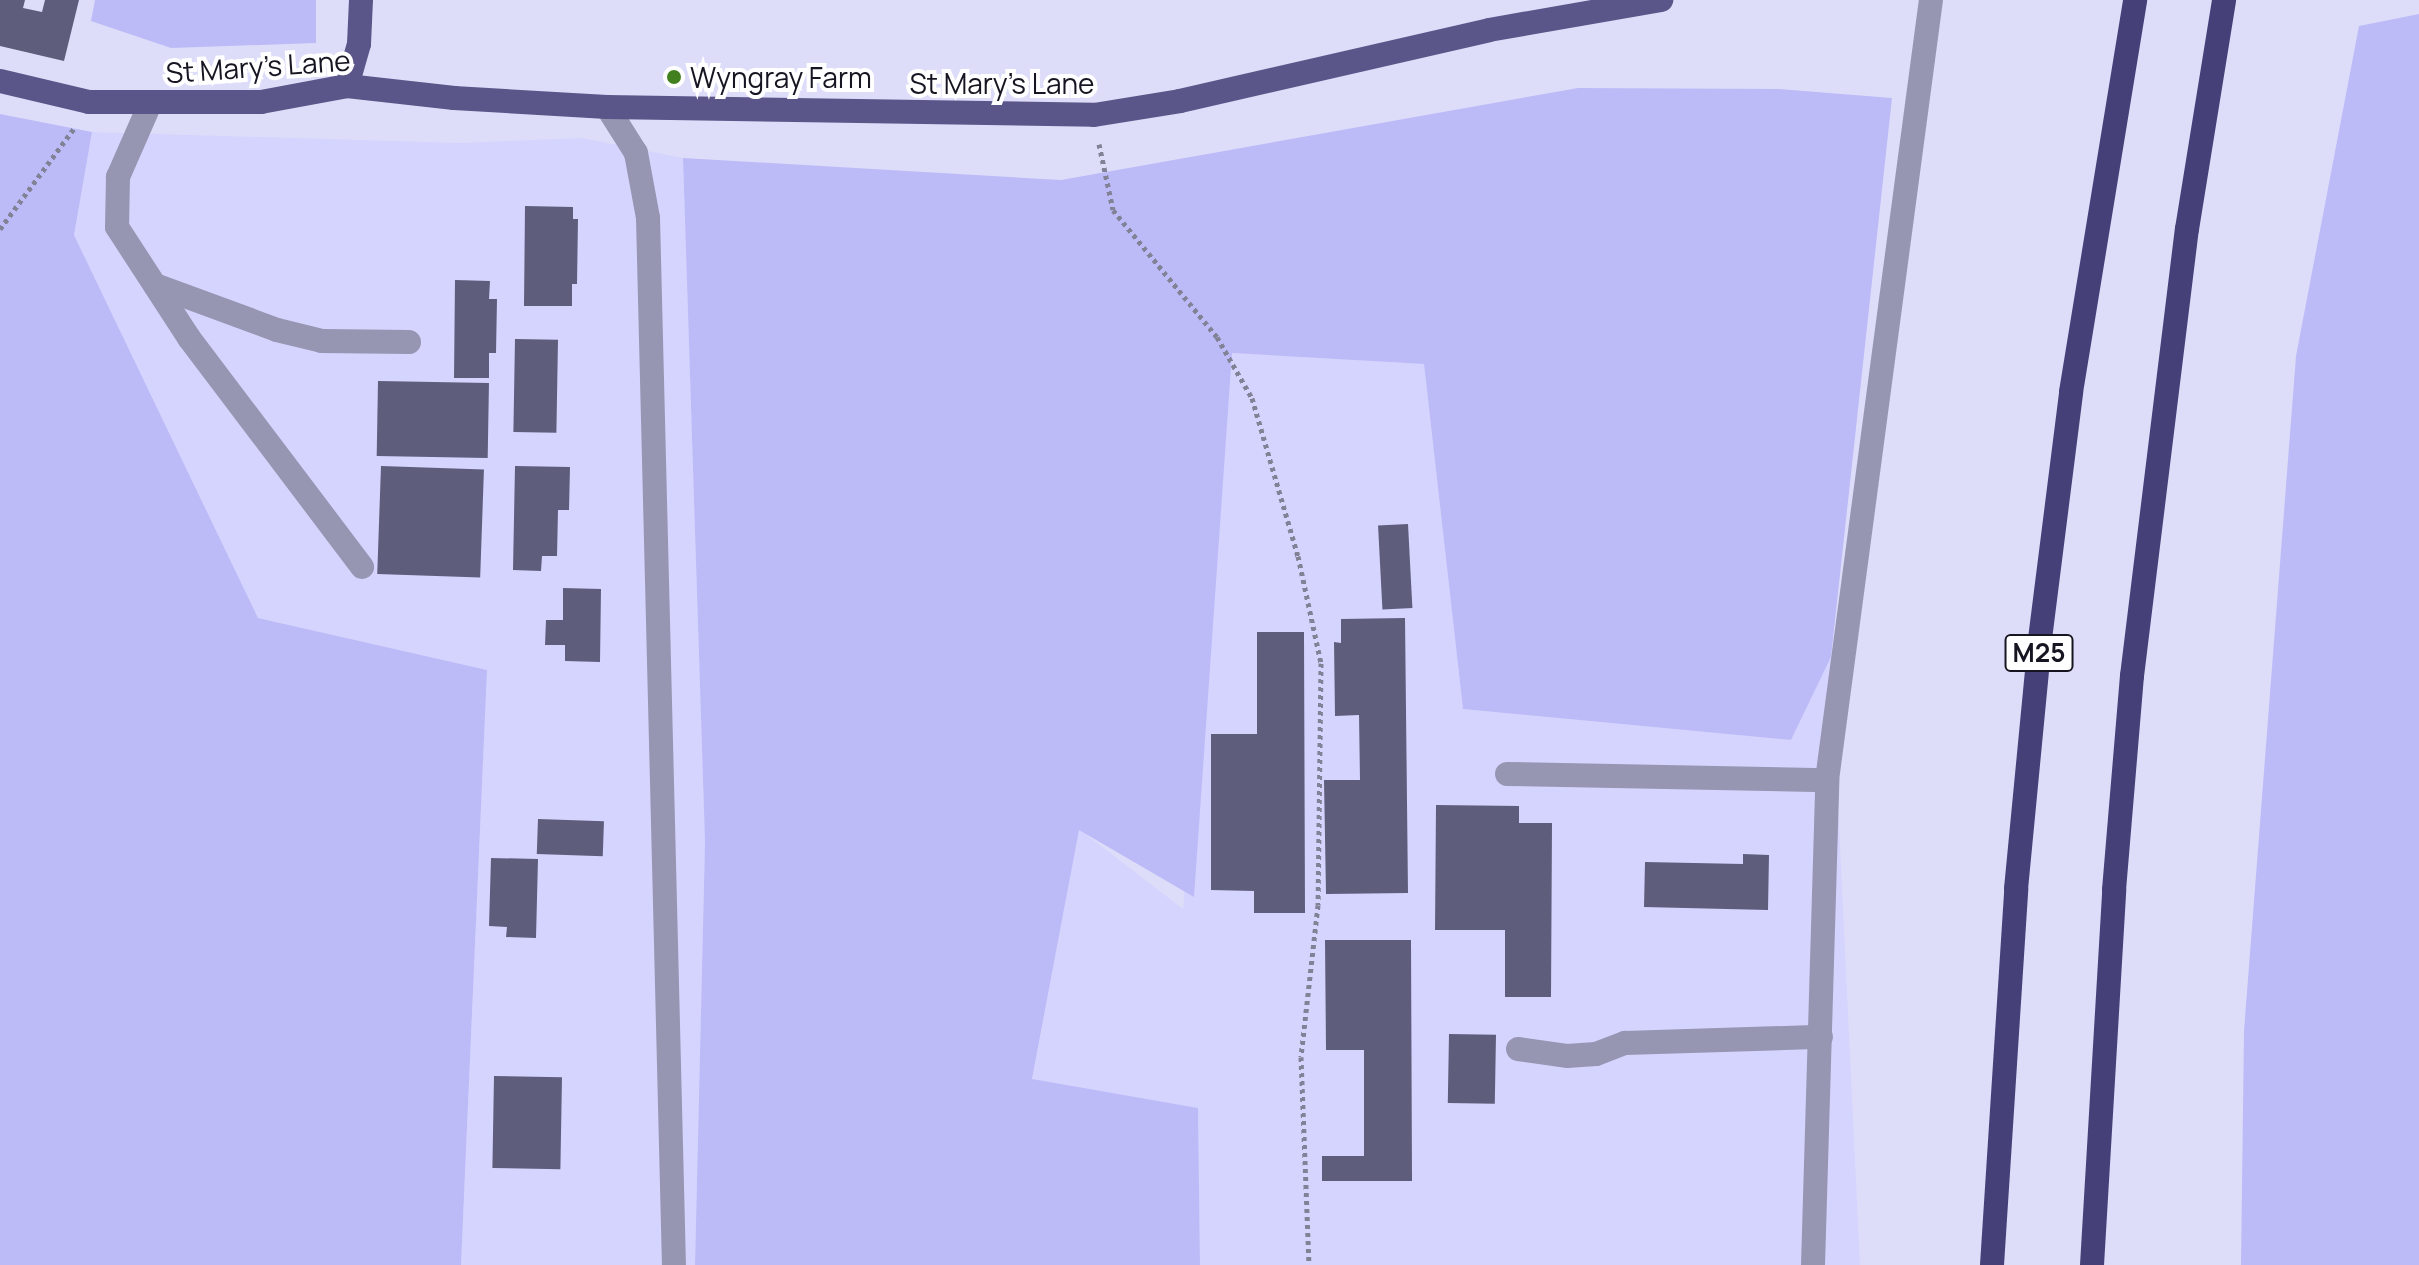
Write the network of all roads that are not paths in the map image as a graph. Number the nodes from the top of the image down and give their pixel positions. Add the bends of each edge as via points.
1 (361, 0) edge
2 (1661, 0) edge
3 (1931, 0) edge
4 (2135, 0) edge
5 (2224, 0) edge
6 (0, 81) edge
7 (347, 86) junction
8 (150, 104) junction
9 (607, 107) junction
10 (155, 285) junction
11 (409, 342) dead end
12 (362, 567) dead end
13 (1507, 774) dead end
14 (1827, 780) junction
15 (1821, 1037) junction
16 (1518, 1049) dead end
17 (674, 1265) edge
18 (1813, 1265) edge
19 (1992, 1265) edge
20 (2092, 1265) edge

1 - 7 main road via 359,44
2 - 9 main road, St Mary's Lane via 1489,30 1180,101 1094,115
3 - 14 lane
4 - 19 highway, M25 via 2071,392 2040,639 2015,905
5 - 20 highway via 2183,259 2132,676
6 - 8 main road, St Mary's Lane via 89,102
7 - 8 main road, St Mary's Lane via 261,102
7 - 9 main road, St Mary's Lane
8 - 10 lane via 118,177 117,227
9 - 17 lane via 636,153 648,218
10 - 11 lane via 322,341
10 - 12 lane
13 - 14 lane
14 - 15 lane
15 - 16 lane via 1625,1043 1596,1054 1567,1056
15 - 18 lane

